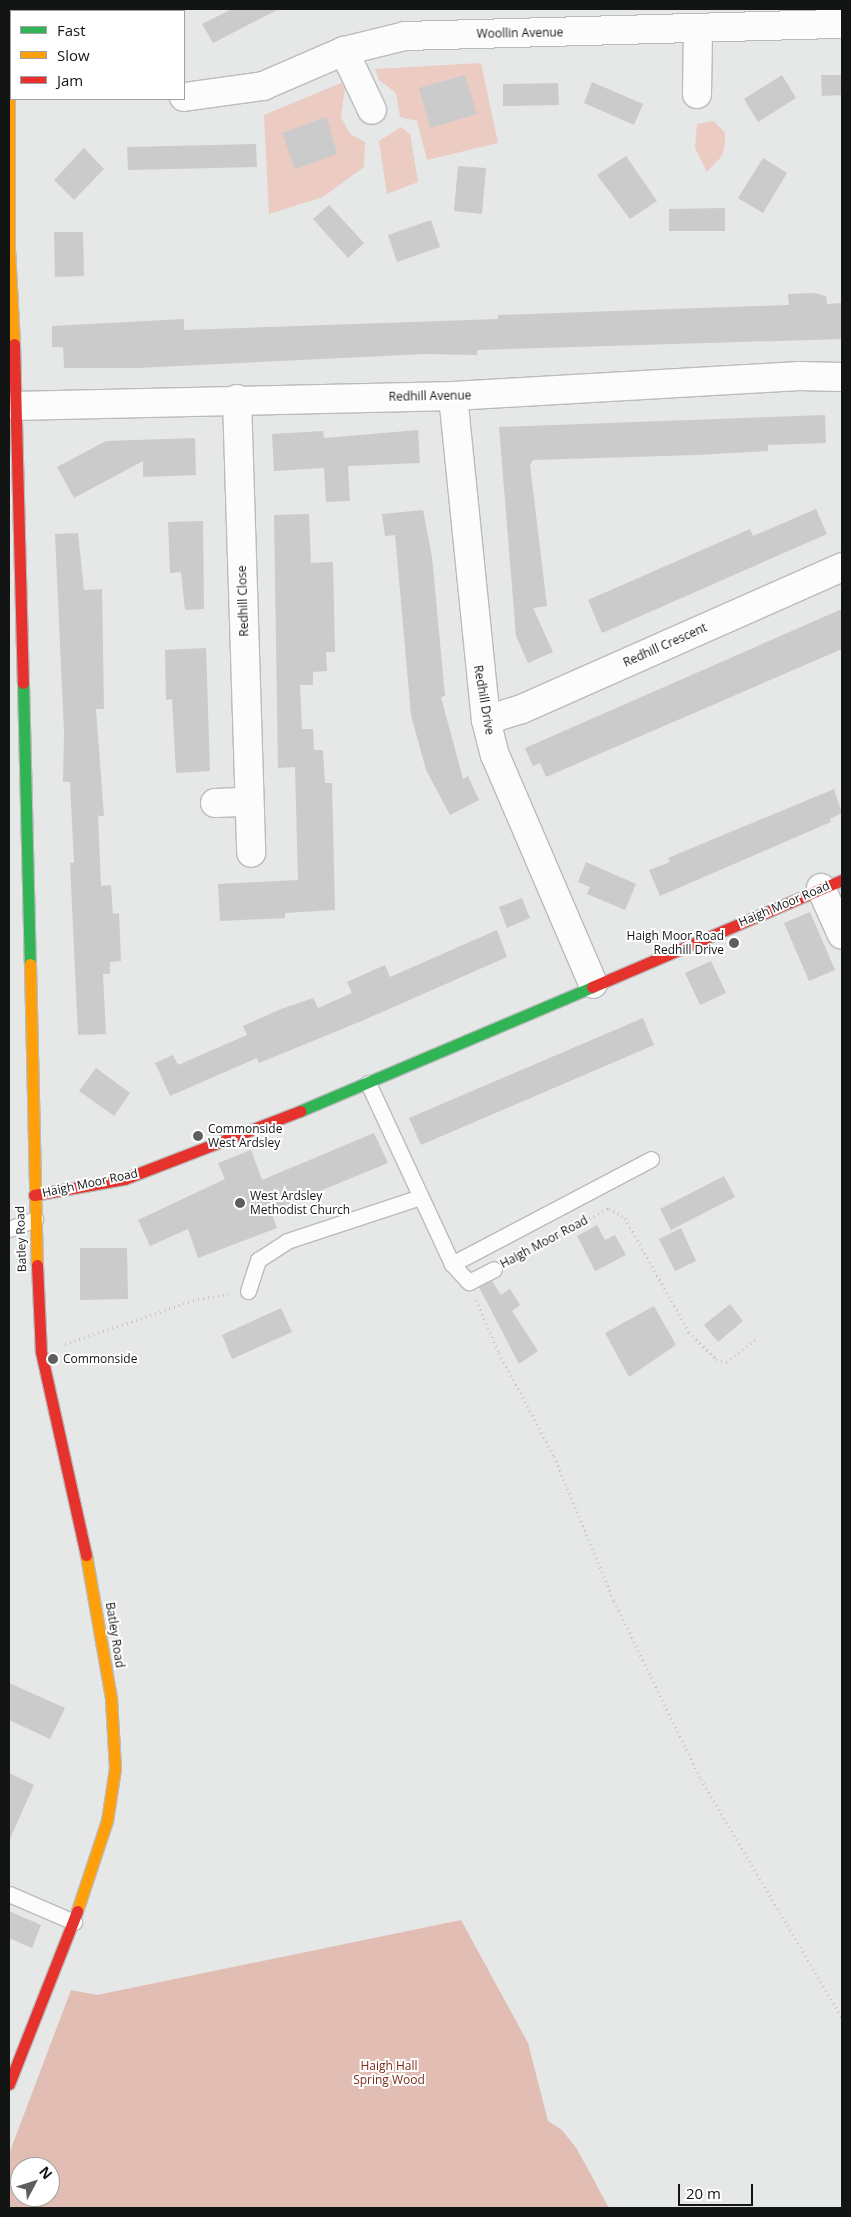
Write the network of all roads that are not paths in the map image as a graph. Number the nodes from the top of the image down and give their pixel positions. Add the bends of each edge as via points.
1 (842, 24) edge
2 (698, 29) junction
3 (344, 50) junction
4 (9, 68) edge
5 (697, 94) dead end
6 (185, 97) edge
7 (10, 98) edge
8 (372, 110) dead end
9 (842, 377) edge
10 (453, 396) junction
11 (237, 399) junction
12 (15, 423) edge
13 (842, 567) edge
14 (486, 720) junction
15 (249, 802) junction
16 (215, 803) dead end
17 (251, 853) dead end
18 (832, 884) edge
19 (842, 936) edge
20 (593, 984) junction
21 (368, 1083) junction
22 (651, 1159) dead end
23 (34, 1195) junction
24 (420, 1197) junction
25 (35, 1219) junction
26 (9, 1229) edge
27 (452, 1264) junction
28 (494, 1269) road end
29 (248, 1291) road end
30 (9, 1894) edge
31 (74, 1922) junction
32 (9, 2084) edge

1 - 2 street, Woollin Avenue
2 - 3 street, Woollin Avenue via 405,36
2 - 5 street
3 - 6 street, Woollin Avenue via 263,86
3 - 8 street
4 - 7 street, Batley Road
7 - 12 street, Batley Road via 9,249
9 - 10 street, Redhill Avenue via 799,376
10 - 11 street, Redhill Avenue
10 - 14 street, Redhill Drive
11 - 12 street, Redhill Avenue
11 - 15 street, Redhill Close
12 - 23 street, Batley Road
13 - 14 street, Redhill Crescent via 531,705
14 - 20 street, Redhill Drive via 495,755
15 - 16 street
15 - 17 street, Redhill Close
18 - 19 street
18 - 20 street, Haigh Moor Road
20 - 21 street, Haigh Moor Road
21 - 23 street, Haigh Moor Road via 226,1143 124,1179
21 - 24 lane
22 - 27 lane
23 - 25 street, Batley Road
24 - 27 lane
24 - 29 lane via 287,1241 258,1260
25 - 26 lane
25 - 31 street, Batley Road via 41,1352 95,1597 111,1698 115,1768 107,1821
27 - 28 lane, Haigh Moor Road via 469,1282
30 - 31 lane
31 - 32 street, Batley Road

